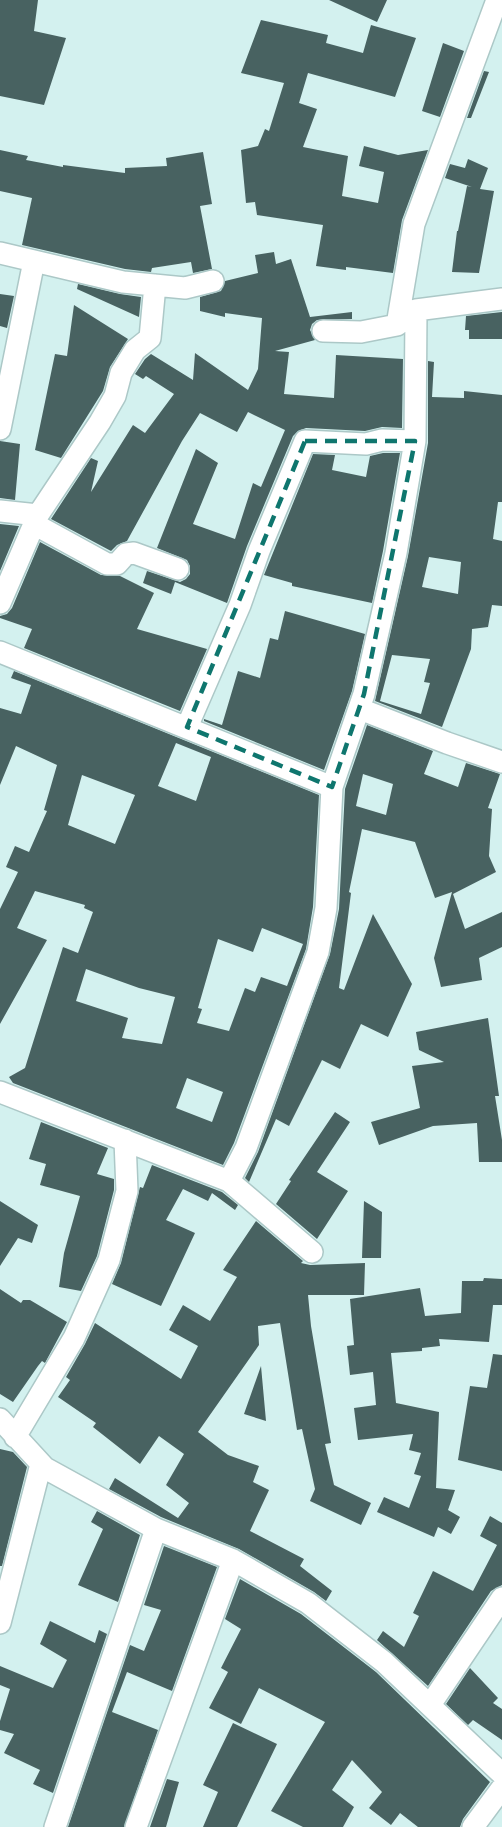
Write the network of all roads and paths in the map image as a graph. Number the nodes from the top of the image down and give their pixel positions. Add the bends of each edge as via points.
1 (497, 0) edge
2 (0, 253) edge
3 (34, 261) junction
4 (213, 281) dead end
5 (155, 285) junction
6 (502, 299) edge
7 (416, 309) junction
8 (397, 325) junction
9 (323, 331) dead end
10 (0, 429) edge
11 (415, 441) junction
12 (0, 511) edge
13 (36, 520) junction
14 (178, 569) dead end
15 (0, 603) edge
16 (0, 652) edge
17 (360, 709) junction
18 (187, 727) junction
19 (502, 762) edge
20 (332, 787) junction
21 (0, 1092) edge
22 (125, 1140) junction
23 (229, 1180) junction
24 (312, 1252) dead end
25 (0, 1419) edge
26 (15, 1437) junction
27 (41, 1464) junction
28 (156, 1529) junction
29 (233, 1560) junction
30 (502, 1598) edge
31 (0, 1623) edge
32 (430, 1705) junction
33 (502, 1774) edge
34 (502, 1788) edge
35 (55, 1827) edge
36 (136, 1827) edge
37 (473, 1827) edge

1 - 8 street via 414,224
2 - 3 street
3 - 5 street via 123,282
3 - 10 street
4 - 5 street via 185,288
5 - 13 street via 150,338 135,350 100,422
6 - 7 street
7 - 8 street
7 - 11 street
8 - 9 street via 361,332
11 - 17 street via 396,553
11 - 18 street via 305,441
12 - 13 street
13 - 14 street via 107,564 117,564 126,554 134,553
13 - 15 street
16 - 18 street
17 - 19 street
17 - 20 street
18 - 20 street
20 - 23 street via 326,908 318,952 246,1148
21 - 22 street
22 - 23 street
22 - 26 street via 127,1191 109,1260 74,1338
23 - 24 street
25 - 26 street
26 - 27 street
27 - 28 street
27 - 31 street
28 - 29 street
28 - 35 street
29 - 32 street via 308,1603 384,1662
29 - 36 street
30 - 32 street
32 - 33 street
34 - 37 street

